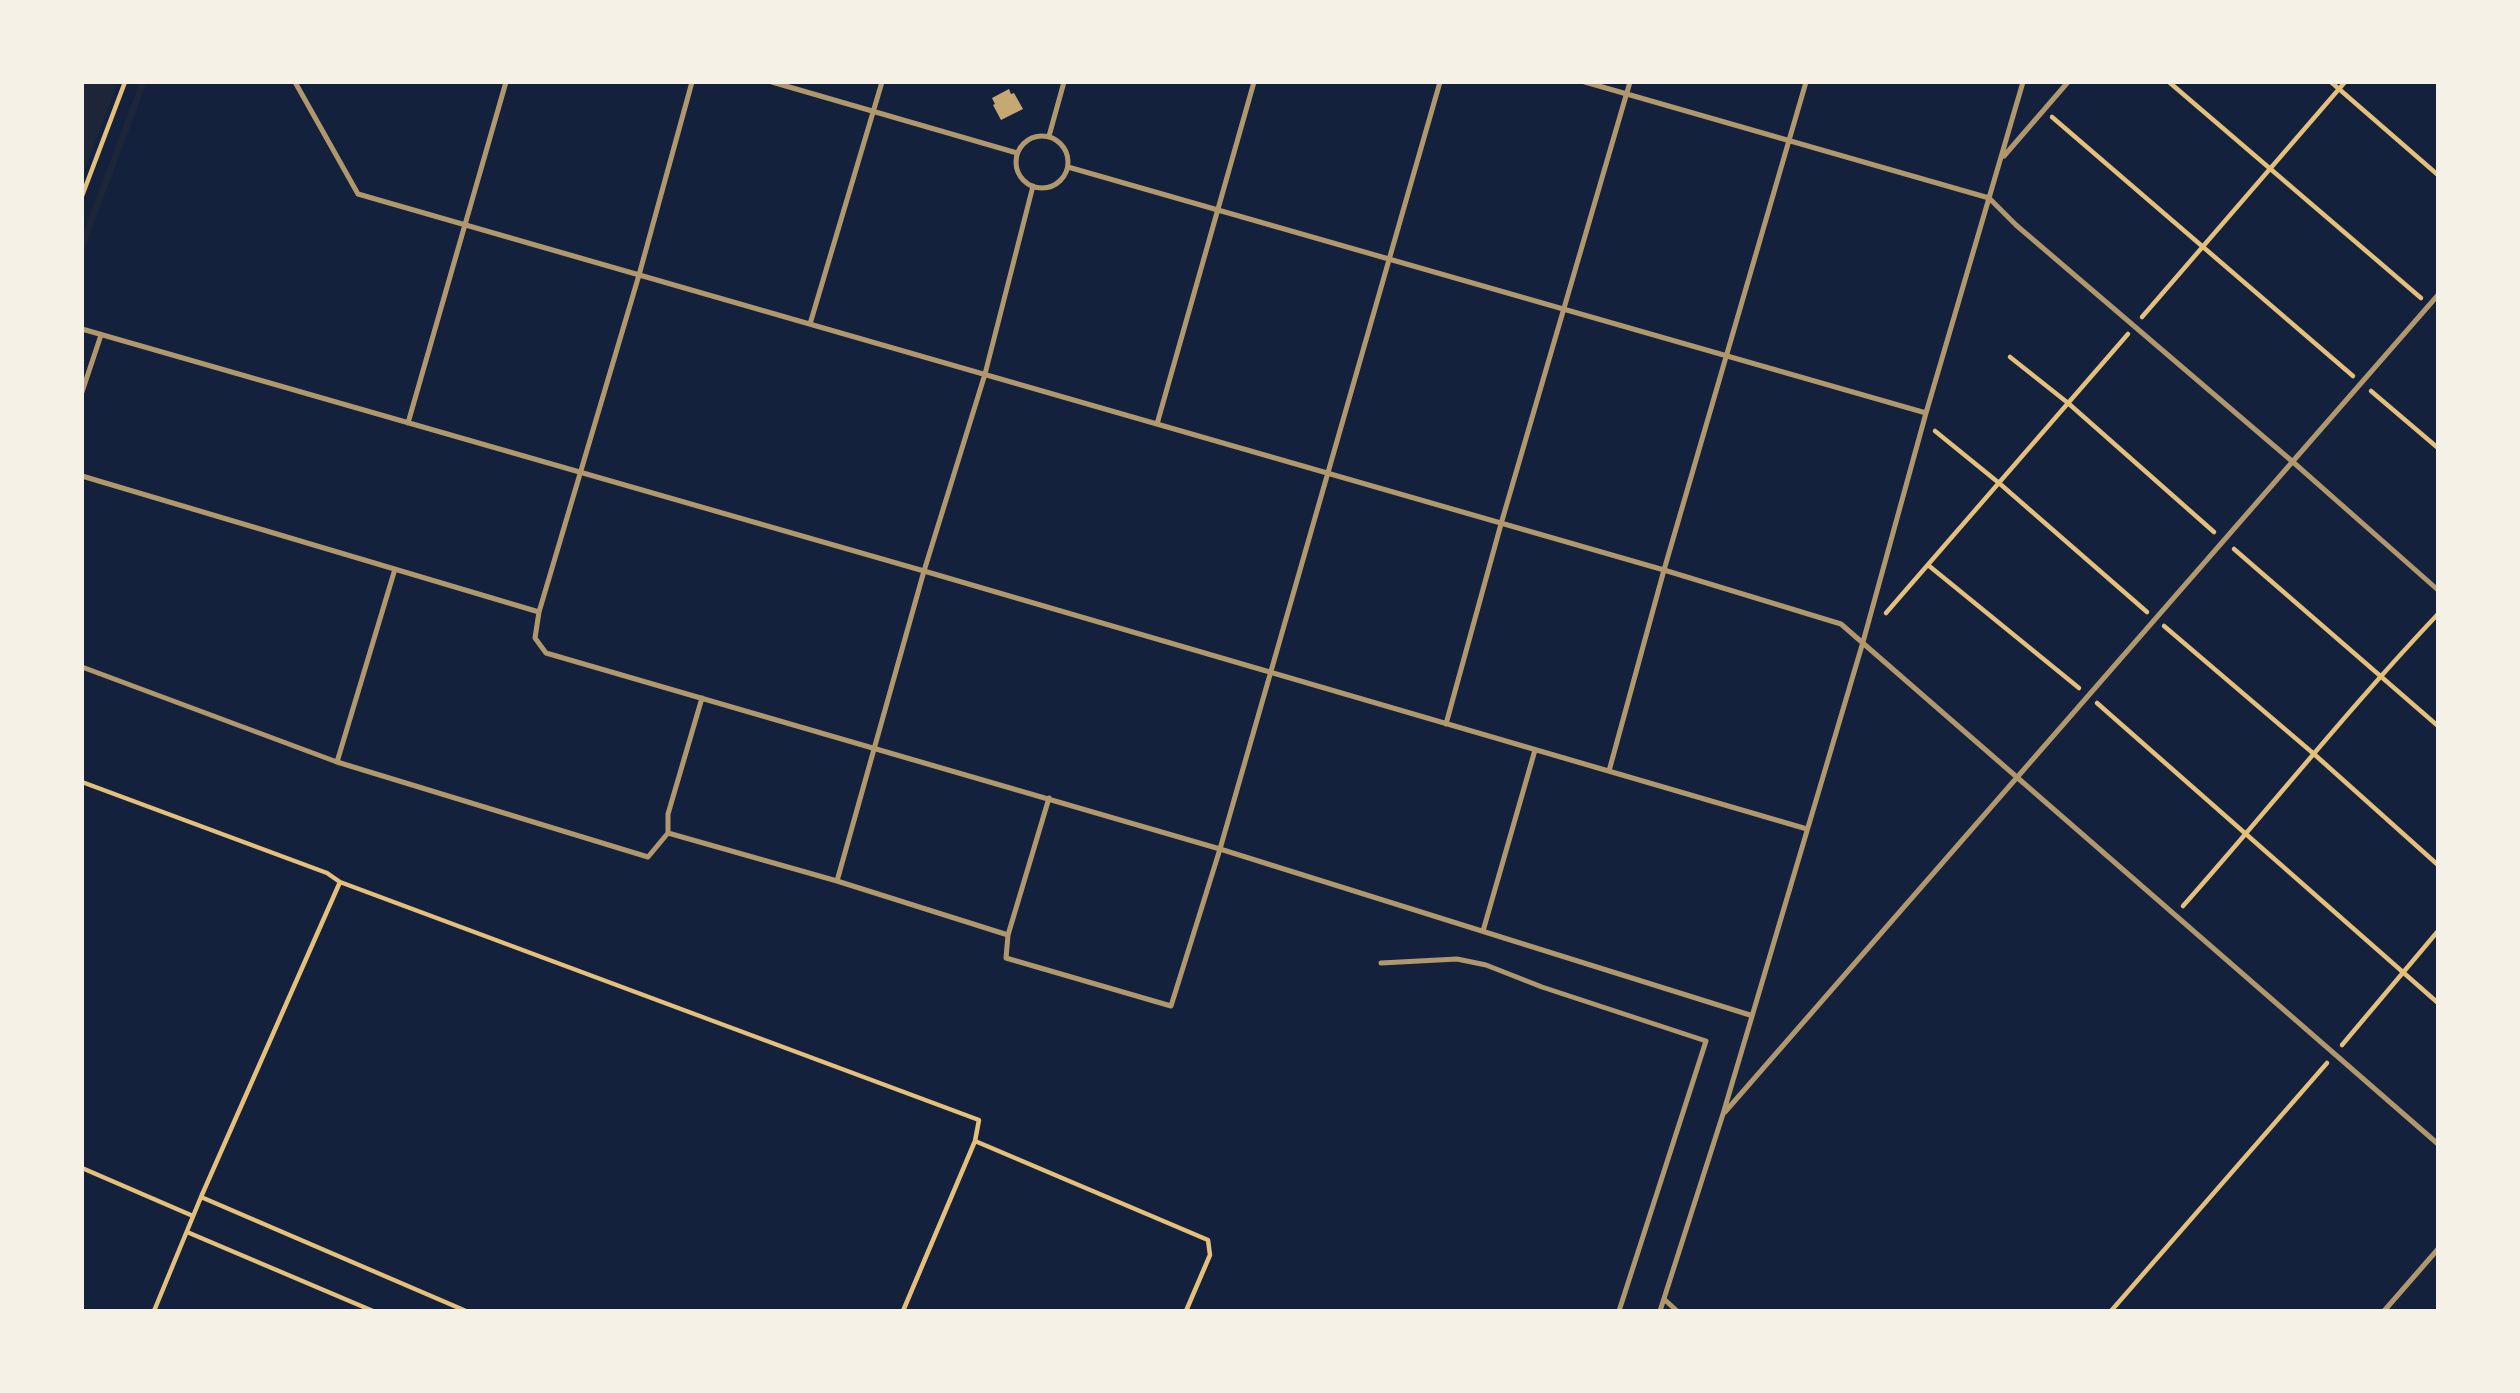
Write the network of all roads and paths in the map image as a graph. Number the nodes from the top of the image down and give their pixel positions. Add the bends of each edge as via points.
1 (125, 82) edge
2 (295, 82) edge
3 (506, 82) edge
4 (692, 82) edge
5 (772, 82) edge
6 (882, 82) edge
7 (1064, 82) edge
8 (1254, 82) edge
9 (1440, 82) edge
10 (1585, 82) edge
11 (1630, 82) edge
12 (1806, 82) edge
13 (2023, 82) edge
14 (2068, 82) edge
15 (2169, 82) edge
16 (2331, 82) edge
17 (2345, 82) edge
18 (2339, 89) junction
19 (1627, 94) junction
20 (2044, 110) junction
21 (874, 111) junction
22 (1049, 136) junction
23 (1789, 141) junction
24 (1017, 152) junction
25 (2001, 158) junction
26 (1068, 167) junction
27 (2270, 168) junction
28 (2438, 175) edge
29 (1033, 186) junction
30 (82, 196) edge
31 (1989, 198) junction
32 (1218, 210) junction
33 (465, 225) junction
34 (2202, 247) junction
35 (1390, 259) junction
36 (639, 275) junction
37 (2438, 295) edge
38 (2429, 305) junction
39 (1563, 309) junction
40 (810, 324) junction
41 (2134, 326) junction
42 (82, 329) edge
43 (101, 335) junction
44 (1727, 356) junction
45 (2010, 357) dead end
46 (985, 374) junction
47 (2361, 383) junction
48 (82, 392) edge
49 (2068, 402) junction
50 (1926, 413) junction
51 (1924, 422) junction
52 (408, 424) junction
53 (1157, 424) junction
54 (2438, 448) edge
55 (2293, 462) junction
56 (579, 473) junction
57 (1328, 474) junction
58 (82, 476) edge
59 (1999, 483) junction
60 (1501, 524) junction
61 (2224, 541) junction
62 (1928, 565) junction
63 (394, 569) junction
64 (1664, 570) junction
65 (924, 571) junction
66 (2438, 590) edge
67 (539, 612) junction
68 (2438, 614) edge
69 (1883, 617) dead end
70 (2156, 620) junction
71 (1863, 642) junction
72 (82, 667) edge
73 (1270, 673) junction
74 (2380, 676) junction
75 (2089, 696) junction
76 (702, 698) junction
77 (1446, 724) junction
78 (2438, 726) edge
79 (875, 748) junction
80 (1535, 750) junction
81 (2314, 754) junction
82 (337, 762) junction
83 (1609, 771) junction
84 (2019, 777) junction
85 (82, 782) edge
86 (1049, 798) junction
87 (1807, 829) junction
88 (668, 833) junction
89 (2246, 835) junction
90 (1220, 849) junction
91 (2438, 865) edge
92 (837, 881) junction
93 (340, 882) junction
94 (2176, 914) junction
95 (2438, 930) edge
96 (1483, 931) junction
97 (1008, 935) junction
98 (1381, 963) dead end
99 (2403, 972) junction
100 (2438, 1003) edge
101 (1750, 1015) junction
102 (2335, 1054) junction
103 (1723, 1114) junction
104 (975, 1141) junction
105 (2438, 1144) edge
106 (82, 1168) edge
107 (201, 1197) junction
108 (193, 1216) junction
109 (187, 1232) junction
110 (2438, 1249) edge
111 (1664, 1299) junction
112 (369, 1310) edge
113 (154, 1311) edge
114 (466, 1311) edge
115 (903, 1311) edge
116 (1186, 1311) edge
117 (1619, 1311) edge
118 (1660, 1311) edge
119 (1677, 1311) edge
120 (2111, 1311) edge
121 (2384, 1311) edge

1 - 30 path
2 - 33 lane via 358,194
3 - 33 lane
4 - 36 lane
5 - 21 lane
6 - 21 lane
7 - 22 lane
8 - 32 lane
9 - 35 lane
10 - 19 lane
11 - 19 lane
12 - 23 lane
13 - 25 lane
14 - 20 lane
15 - 27 path
16 - 18 path
17 - 18 path
18 - 27 path
18 - 28 path
19 - 23 lane
19 - 39 lane
20 - 25 lane
20 - 34 path
21 - 24 lane
21 - 40 lane
22 - 24 lane via 1033,137
22 - 26 lane via 1062,144
23 - 31 lane
23 - 44 lane
24 - 29 lane via 1020,176
25 - 31 lane
26 - 29 lane via 1065,176 1051,187
26 - 32 lane
27 - 34 path
27 - 38 path
29 - 46 lane
31 - 41 lane
31 - 50 lane
32 - 35 lane
32 - 53 lane
33 - 36 lane
33 - 52 lane
34 - 41 path
34 - 47 path
35 - 39 lane
35 - 57 lane
36 - 40 lane
36 - 56 lane
37 - 38 lane
38 - 47 lane
39 - 44 lane
39 - 60 lane
40 - 46 lane
41 - 49 path
41 - 55 lane
42 - 43 lane
43 - 48 lane
43 - 52 lane
44 - 50 lane
44 - 64 lane
45 - 49 path
46 - 53 lane
46 - 65 lane
47 - 54 path
47 - 55 lane
49 - 59 path
49 - 61 path
50 - 51 lane
51 - 59 path
51 - 71 lane
52 - 56 lane
53 - 57 lane
55 - 61 lane
55 - 66 lane
56 - 65 lane
56 - 67 lane
57 - 60 lane
57 - 73 lane
58 - 63 lane
59 - 62 path
59 - 70 path
60 - 64 lane
60 - 77 lane
61 - 70 lane
61 - 74 path
62 - 69 path
62 - 75 path
63 - 67 lane
63 - 82 lane
64 - 71 lane via 1841,624
64 - 83 lane
65 - 73 lane
65 - 79 lane
67 - 76 lane via 535,638 546,653
68 - 74 path
70 - 75 lane
70 - 81 path
71 - 84 lane
71 - 87 lane
72 - 82 lane
73 - 77 lane
73 - 90 lane
74 - 78 path
74 - 81 path
75 - 84 lane
75 - 89 path
76 - 79 lane
76 - 88 lane via 668,814
77 - 80 lane
79 - 86 lane
79 - 92 lane
80 - 83 lane
80 - 96 lane
81 - 89 path
81 - 91 path
82 - 88 lane via 648,857
83 - 87 lane
84 - 94 lane
84 - 103 lane
85 - 93 path via 327,873
86 - 90 lane
86 - 97 lane
87 - 101 lane
88 - 92 lane
89 - 94 path
89 - 99 path
90 - 96 lane
90 - 97 lane via 1171,1006 1006,958
92 - 97 lane
93 - 104 path via 979,1120
93 - 107 path
94 - 102 lane
95 - 99 path
96 - 101 lane
98 - 117 lane via 1457,960 1486,965 1706,1041
99 - 100 path
99 - 102 path
101 - 103 lane
102 - 105 lane
102 - 120 path
103 - 111 lane
104 - 115 path
104 - 116 path via 1208,1240 1210,1255
106 - 108 path
107 - 108 path
107 - 114 path
108 - 109 path
109 - 112 path
109 - 113 path
110 - 121 lane
111 - 118 lane
111 - 119 lane

